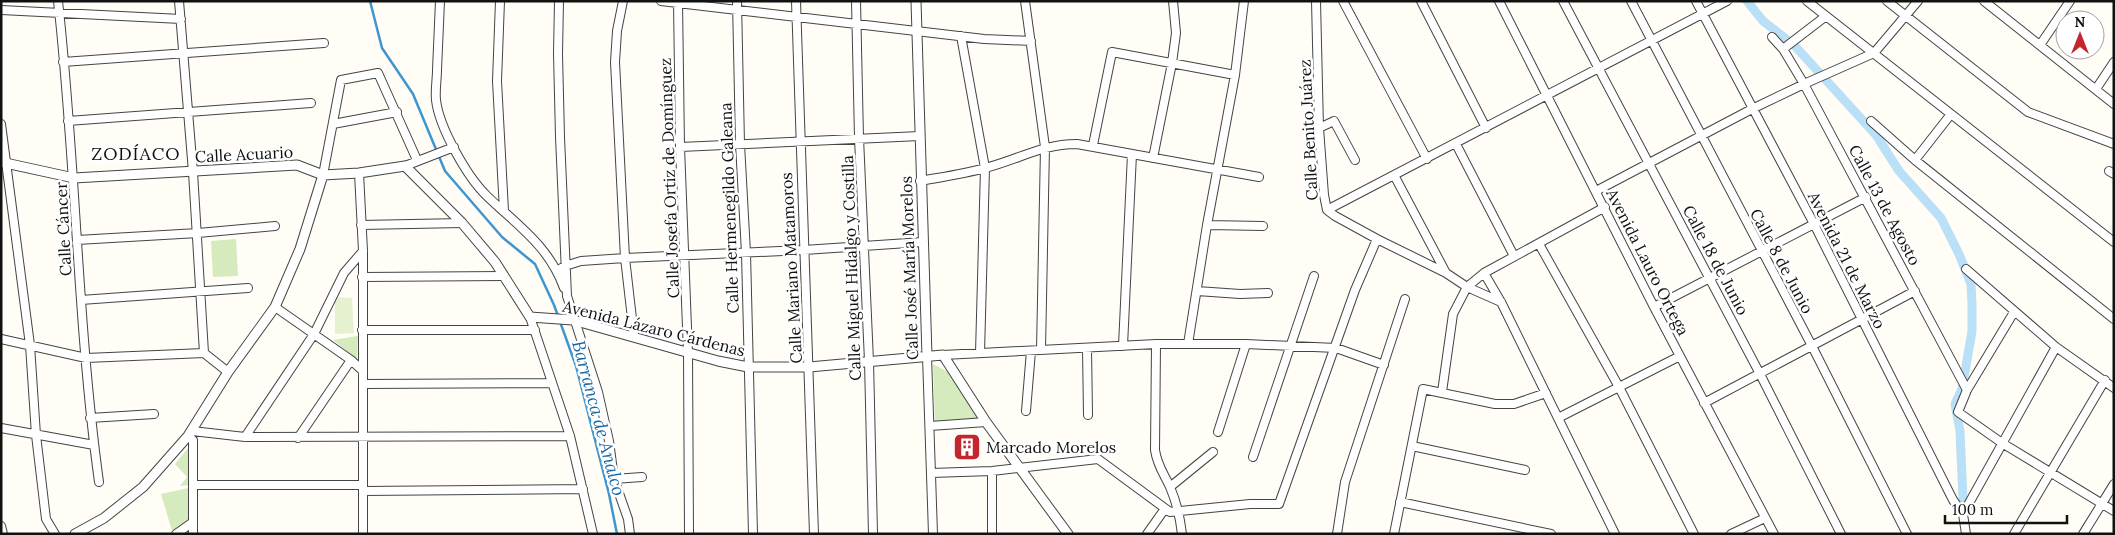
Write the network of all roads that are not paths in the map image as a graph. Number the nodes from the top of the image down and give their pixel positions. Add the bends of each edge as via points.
1 (58, 1) edge
2 (179, 1) edge
3 (440, 1) edge
4 (500, 1) edge
5 (559, 1) edge
6 (614, 1) edge
7 (661, 1) edge
8 (736, 1) edge
9 (796, 1) edge
10 (856, 1) edge
11 (916, 1) edge
12 (1025, 1) edge
13 (1173, 1) edge
14 (1244, 1) edge
15 (1316, 1) edge
16 (1343, 1) edge
17 (1421, 1) edge
18 (1498, 1) edge
19 (1563, 1) edge
20 (1631, 1) edge
21 (1696, 1) edge
22 (1727, 1) edge
23 (1807, 1) edge
24 (1887, 1) edge
25 (1918, 1) edge
26 (2070, 1) edge
27 (623, 2) edge
28 (678, 2) edge
29 (1990, 3) edge
30 (1, 10) edge
31 (736, 10) junction
32 (60, 12) junction
33 (1703, 14) junction
34 (1826, 16) junction
35 (1906, 16) junction
36 (795, 17) junction
37 (181, 20) junction
38 (856, 24) junction
39 (916, 30) junction
40 (961, 36) junction
41 (1772, 37) dead end
42 (1651, 40) junction
43 (1031, 41) junction
44 (324, 43) dead end
45 (2040, 45) junction
46 (1783, 49) junction
47 (184, 53) junction
48 (1874, 53) junction
49 (63, 62) junction
50 (2114, 62) edge
51 (1172, 63) junction
52 (1598, 68) junction
53 (1235, 75) junction
54 (1804, 84) junction
55 (2096, 90) junction
56 (1545, 96) junction
57 (311, 104) dead end
58 (2114, 104) edge
59 (1752, 109) junction
60 (397, 112) junction
61 (189, 113) junction
62 (1951, 114) junction
63 (68, 121) junction
64 (1871, 121) dead end
65 (1, 124) edge
66 (333, 124) junction
67 (1319, 128) junction
68 (1486, 128) junction
69 (920, 136) junction
70 (1700, 136) junction
71 (859, 138) junction
72 (799, 141) junction
73 (740, 144) junction
74 (1456, 144) junction
75 (2114, 144) edge
76 (1092, 145) junction
77 (680, 147) junction
78 (1045, 147) junction
79 (451, 148) junction
80 (1132, 154) junction
81 (1153, 158) junction
82 (1427, 159) junction
83 (417, 160) junction
84 (1355, 160) dead end
85 (1914, 160) junction
86 (4, 163) edge
87 (1649, 163) junction
88 (405, 166) junction
89 (985, 168) junction
90 (1216, 169) junction
91 (193, 172) junction
92 (359, 173) junction
93 (323, 175) junction
94 (1394, 175) junction
95 (1259, 177) dead end
96 (74, 178) junction
97 (920, 181) junction
98 (1596, 190) junction
99 (1866, 197) junction
100 (1605, 207) junction
101 (1327, 210) junction
102 (504, 211) junction
103 (462, 223) junction
104 (362, 224) junction
105 (1206, 224) junction
106 (1814, 224) junction
107 (275, 226) dead end
108 (1263, 226) dead end
109 (198, 233) junction
110 (1377, 239) junction
111 (77, 240) junction
112 (923, 242) junction
113 (2114, 242) edge
114 (1539, 244) junction
115 (864, 246) junction
116 (804, 250) junction
117 (362, 251) junction
118 (1762, 251) junction
119 (746, 253) junction
120 (685, 255) junction
121 (1514, 256) junction
122 (624, 258) junction
123 (565, 266) junction
124 (1966, 269) dead end
125 (558, 270) junction
126 (1446, 273) junction
127 (1484, 273) junction
128 (504, 276) junction
129 (1314, 276) dead end
130 (362, 277) junction
131 (1710, 278) junction
132 (1467, 287) junction
133 (248, 288) dead end
134 (1197, 291) junction
135 (1915, 291) junction
136 (201, 292) junction
137 (1268, 293) dead end
138 (566, 296) junction
139 (1405, 299) dead end
140 (82, 300) junction
141 (1501, 302) junction
142 (275, 307) junction
143 (1654, 307) junction
144 (2014, 312) junction
145 (532, 317) junction
146 (570, 319) junction
147 (2114, 319) edge
148 (1862, 320) junction
149 (362, 330) junction
150 (535, 330) junction
151 (314, 334) junction
152 (634, 336) junction
153 (1, 340) edge
154 (1156, 344) junction
155 (1188, 344) junction
156 (1246, 344) junction
157 (30, 345) junction
158 (1123, 346) junction
159 (1290, 346) junction
160 (1812, 346) junction
161 (2056, 347) junction
162 (1087, 348) junction
163 (1336, 348) junction
164 (1030, 350) junction
165 (1040, 350) junction
166 (688, 352) junction
167 (204, 353) junction
168 (980, 353) junction
169 (943, 355) junction
170 (927, 356) junction
171 (1680, 356) junction
172 (86, 358) junction
173 (351, 360) junction
174 (869, 361) junction
175 (1384, 365) junction
176 (748, 367) junction
177 (809, 367) junction
178 (363, 371) junction
179 (228, 372) junction
180 (1760, 374) junction
181 (2105, 380) junction
182 (552, 383) junction
183 (363, 384) junction
184 (1619, 387) junction
185 (1966, 387) junction
186 (2114, 388) edge
187 (1442, 392) junction
188 (1546, 393) junction
189 (1704, 403) junction
190 (1026, 411) dead end
191 (154, 414) dead end
192 (1088, 415) dead end
193 (90, 418) junction
194 (1558, 418) junction
195 (986, 422) junction
196 (930, 426) junction
197 (1, 428) edge
198 (1218, 432) dead end
199 (190, 434) junction
200 (36, 435) junction
201 (570, 436) junction
202 (245, 437) junction
203 (298, 438) junction
204 (363, 438) junction
205 (2002, 442) junction
206 (94, 445) junction
207 (1412, 446) junction
208 (1213, 452) dead end
209 (1253, 457) dead end
210 (1020, 469) junction
211 (1525, 470) dead end
212 (992, 471) junction
213 (2051, 472) junction
214 (930, 473) junction
215 (642, 477) dead end
216 (614, 479) junction
217 (99, 482) dead end
218 (2114, 484) edge
219 (193, 485) junction
220 (1170, 487) junction
221 (363, 488) junction
222 (583, 490) junction
223 (1400, 502) junction
224 (2102, 504) junction
225 (1164, 510) junction
226 (2114, 511) edge
227 (1179, 512) junction
228 (1963, 514) junction
229 (1765, 518) junction
230 (193, 522) junction
231 (1, 526) edge
232 (3, 534) edge
233 (55, 534) edge
234 (75, 534) edge
235 (176, 534) edge
236 (193, 534) edge
237 (363, 534) edge
238 (593, 534) edge
239 (630, 534) edge
240 (689, 534) edge
241 (753, 534) edge
242 (814, 534) edge
243 (873, 534) edge
244 (933, 534) edge
245 (992, 534) edge
246 (1068, 534) edge
247 (1147, 534) edge
248 (1182, 534) edge
249 (1337, 534) edge
250 (1394, 534) edge
251 (1550, 534) edge
252 (1615, 534) edge
253 (1694, 534) edge
254 (1731, 534) edge
255 (1774, 534) edge
256 (1841, 534) edge
257 (1907, 534) edge
258 (1966, 534) edge
259 (2014, 534) edge
260 (2083, 534) edge

1 - 32 street, Calle Cáncer
2 - 37 street
3 - 79 street via 436,98
4 - 102 street via 497,81
5 - 123 street via 559,128
6 - 27 street
7 - 28 street
8 - 31 street, Calle Hermenegildo Galeana
9 - 36 street, Calle Mariano Matamoros
10 - 38 street, Calle Miguel Hidalgo y Costilla
11 - 39 street, Calle José María Morelos
12 - 43 street
13 - 51 street via 1176,33
14 - 53 street
15 - 67 street, Calle Benito Juárez
16 - 82 street
17 - 68 street
18 - 56 street, Avenida Lauro Ortega
19 - 52 street, Calle 18 de Junio
20 - 42 street, Calle 8 de Junio
21 - 33 street, Avenida 21 de Marzo
22 - 33 street
23 - 34 street
24 - 35 street
25 - 35 street
26 - 45 street
27 - 122 street via 615,62
28 - 31 street
28 - 77 street, Calle Josefa Ortiz de Domínguez
29 - 45 street
30 - 32 street
31 - 36 street
31 - 73 street, Calle Hermenegildo Galeana
32 - 37 street
32 - 49 street, Calle Cáncer
33 - 42 street
33 - 59 street, Avenida 21 de Marzo
34 - 46 street
34 - 48 street
35 - 48 street
35 - 75 street via 2028,112
36 - 38 street
36 - 72 street, Calle Mariano Matamoros
37 - 47 street
38 - 39 street
38 - 71 street, Calle Miguel Hidalgo y Costilla
39 - 40 street
39 - 69 street, Calle José María Morelos
40 - 43 street
40 - 89 street
41 - 46 street, Calle 13 de Agosto
42 - 52 street
42 - 70 street, Calle 8 de Junio
43 - 78 street
44 - 47 street
45 - 55 street
46 - 54 street, Calle 13 de Agosto
47 - 49 street
47 - 61 street
48 - 54 street
48 - 62 street
49 - 63 street, Calle Cáncer
50 - 55 street
51 - 53 street
51 - 76 street via 1112,52
51 - 81 street
52 - 56 street
52 - 87 street, Calle 18 de Junio
53 - 90 street
54 - 59 street
54 - 99 street, Calle 13 de Agosto
55 - 58 street
56 - 68 street
56 - 98 street, Avenida Lauro Ortega
57 - 61 street
59 - 70 street
59 - 106 street, Avenida 21 de Marzo
60 - 66 street
60 - 66 street via 378,73 340,80
60 - 83 street
61 - 63 street
61 - 91 street
62 - 85 street
62 - 113 street
63 - 96 street, Calle Cáncer
64 - 85 street
65 - 86 street
66 - 93 street
67 - 84 street via 1334,121
67 - 101 street, Calle Benito Juárez
68 - 74 street
69 - 71 street
69 - 97 street, Calle José María Morelos
70 - 87 street
70 - 118 street, Calle 8 de Junio
71 - 72 street
71 - 115 street, Calle Miguel Hidalgo y Costilla
72 - 73 street
72 - 116 street, Calle Mariano Matamoros
73 - 77 street
73 - 119 street, Calle Hermenegildo Galeana
74 - 82 street
74 - 121 street
76 - 78 street
76 - 80 street
77 - 120 street, Calle Josefa Ortiz de Domínguez
78 - 89 street
78 - 165 street
79 - 83 street, Calle Acuario
79 - 102 street via 485,195
80 - 81 street
80 - 158 street
81 - 90 street
82 - 94 street
83 - 88 street, Calle Acuario
85 - 147 street
86 - 96 street, Calle Acuario
86 - 157 street
87 - 98 street
87 - 131 street, Calle 18 de Junio
88 - 92 street, Calle Acuario
88 - 103 street
89 - 97 street
89 - 168 street
90 - 95 street
90 - 105 street
91 - 93 street, Calle Acuario via 297,165
91 - 96 street, Calle Acuario
91 - 109 street
92 - 93 street, Calle Acuario
92 - 104 street
93 - 142 street via 300,249
94 - 101 street
94 - 126 street
96 - 111 street, Calle Cáncer
97 - 112 street, Calle José María Morelos
98 - 100 street, Avenida Lauro Ortega
99 - 106 street
99 - 135 street, Calle 13 de Agosto
100 - 114 street
100 - 143 street, Avenida Lauro Ortega
101 - 110 street, Calle Benito Juárez
102 - 125 street via 546,252
103 - 104 street
103 - 128 street
104 - 117 street
105 - 108 street
105 - 134 street
106 - 118 street
106 - 148 street, Avenida 21 de Marzo
107 - 109 street
109 - 111 street
109 - 136 street
110 - 126 street, Calle Benito Juárez
110 - 163 street via 1355,290
111 - 140 street, Calle Cáncer
112 - 115 street
112 - 170 street, Calle José María Morelos
114 - 121 street
114 - 184 street
115 - 116 street
115 - 174 street, Calle Miguel Hidalgo y Costilla
116 - 119 street
116 - 177 street, Calle Mariano Matamoros
117 - 130 street
117 - 151 street via 344,273
118 - 131 street
118 - 160 street, Calle 8 de Junio
119 - 120 street
119 - 176 street, Calle Hermenegildo Galeana
120 - 122 street
120 - 166 street, Calle Josefa Ortiz de Domínguez
121 - 127 street
122 - 123 street via 581,261
122 - 152 street
123 - 125 street
123 - 138 street
124 - 144 street
125 - 138 street
126 - 132 street, Calle Benito Juárez
127 - 132 street
127 - 141 street
128 - 130 street
128 - 145 street
129 - 159 street
130 - 149 street
131 - 143 street
131 - 180 street, Calle 18 de Junio
132 - 141 street, Calle Benito Juárez
132 - 187 street via 1452,314
133 - 136 street
134 - 137 street
134 - 155 street
135 - 148 street
135 - 185 street, Calle 13 de Agosto
136 - 140 street
136 - 167 street
138 - 146 street
139 - 175 street
140 - 172 street, Calle Cáncer
141 - 188 street
142 - 151 street
142 - 179 street
143 - 171 street, Avenida Lauro Ortega
144 - 161 street
144 - 185 street
145 - 146 street, Avenida Lázaro Cárdenas
145 - 150 street
146 - 152 street, Avenida Lázaro Cárdenas
146 - 216 street via 598,392
148 - 160 street
148 - 228 street, Avenida 21 de Marzo via 1952,500
149 - 150 street
149 - 178 street
150 - 182 street
151 - 173 street
151 - 202 street
152 - 166 street, Avenida Lázaro Cárdenas
153 - 157 street
154 - 155 street
154 - 158 street
154 - 220 street via 1155,450 1157,464
155 - 156 street
156 - 159 street
156 - 198 street
157 - 172 street
157 - 200 street
158 - 162 street
159 - 163 street
159 - 209 street
160 - 180 street
160 - 257 street, Calle 8 de Junio
161 - 181 street
161 - 205 street
162 - 165 street
162 - 192 street
163 - 175 street
163 - 227 street via 1279,504
164 - 165 street
164 - 168 street
164 - 190 street
166 - 176 street, Avenida Lázaro Cárdenas
166 - 240 street, Calle Josefa Ortiz de Domínguez
167 - 172 street
167 - 179 street
168 - 169 street
169 - 170 street, Avenida Lázaro Cárdenas
169 - 195 street
170 - 174 street, Avenida Lázaro Cárdenas
170 - 196 street, Calle José María Morelos
171 - 184 street
171 - 189 street, Avenida Lauro Ortega
172 - 193 street, Calle Cáncer
173 - 178 street
173 - 203 street
174 - 177 street, Avenida Lázaro Cárdenas
174 - 243 street, Calle Miguel Hidalgo y Costilla
175 - 249 street via 1345,482
176 - 177 street, Avenida Lázaro Cárdenas
176 - 241 street, Calle Hermenegildo Galeana
177 - 242 street, Calle Mariano Matamoros
178 - 183 street
179 - 199 street
180 - 189 street
180 - 256 street, Calle 18 de Junio
181 - 186 street
181 - 213 street
182 - 183 street
182 - 201 street
183 - 204 street
184 - 194 street
184 - 253 street
185 - 205 street via 1958,412
187 - 188 street via 1495,404 1514,404
187 - 207 street via 1423,389
188 - 194 street
189 - 229 street, Avenida Lauro Ortega
191 - 193 street
193 - 206 street, Calle Cáncer
194 - 252 street
195 - 196 street
195 - 210 street
196 - 214 street, Calle José María Morelos
197 - 200 street
199 - 202 street
199 - 219 street
199 - 234 street via 143,487 104,518
200 - 206 street
200 - 233 street via 46,519
201 - 204 street
201 - 222 street
202 - 203 street
203 - 204 street
204 - 221 street
205 - 213 street
205 - 228 street
206 - 217 street, Calle Cáncer
207 - 211 street
207 - 223 street
208 - 220 street
210 - 212 street
210 - 225 street via 1098,459
210 - 246 street
212 - 214 street
212 - 245 street
213 - 224 street
213 - 259 street
214 - 244 street, Calle José María Morelos
215 - 216 street
216 - 239 street
218 - 224 street
219 - 221 street
219 - 230 street
220 - 227 street
221 - 222 street
221 - 237 street
222 - 238 street
223 - 250 street
223 - 251 street
224 - 226 street
224 - 260 street
225 - 227 street
225 - 247 street
227 - 248 street
228 - 258 street, Avenida 21 de Marzo
229 - 254 street
229 - 255 street, Avenida Lauro Ortega
230 - 235 street
230 - 236 street
231 - 232 street

